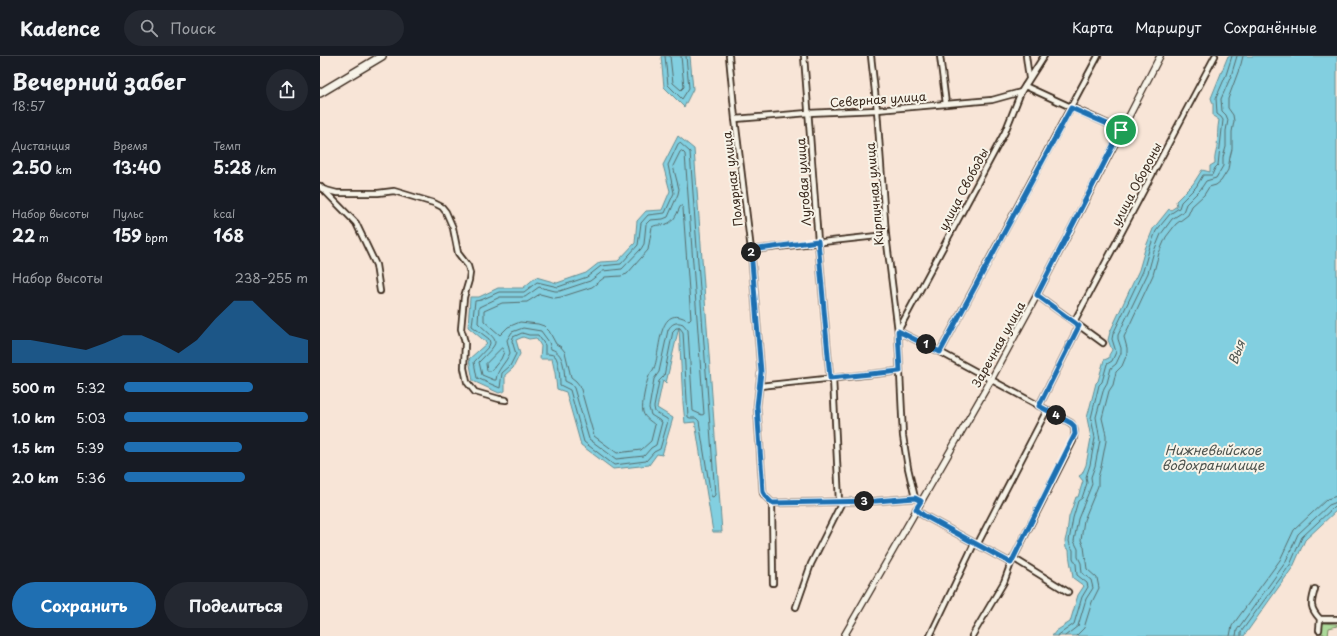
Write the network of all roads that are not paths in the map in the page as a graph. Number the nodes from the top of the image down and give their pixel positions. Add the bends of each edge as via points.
1 (382, 56) edge
2 (730, 56) edge
3 (804, 56) edge
4 (871, 56) edge
5 (940, 56) edge
6 (1026, 56) edge
7 (1044, 56) edge
8 (1098, 56) edge
9 (1160, 56) edge
10 (1215, 56) edge
11 (1029, 78) junction
12 (1025, 86) junction
13 (1021, 92) junction
14 (320, 93) edge
15 (946, 104) junction
16 (1071, 108) junction
17 (877, 110) junction
18 (808, 113) junction
19 (735, 119) junction
20 (1121, 130) junction
21 (321, 188) edge
22 (886, 235) junction
23 (818, 241) junction
24 (751, 250) junction
25 (380, 291) dead end
26 (1037, 295) junction
27 (1074, 322) junction
28 (1079, 326) junction
29 (898, 331) junction
30 (1103, 343) dead end
31 (940, 352) junction
32 (900, 371) junction
33 (832, 378) junction
34 (991, 380) junction
35 (760, 386) junction
36 (506, 400) dead end
37 (1039, 406) junction
38 (1047, 410) junction
39 (918, 499) junction
40 (840, 502) junction
41 (772, 503) junction
42 (916, 509) junction
43 (976, 544) junction
44 (1012, 560) junction
45 (773, 583) dead end
46 (1315, 589) dead end
47 (1068, 592) dead end
48 (796, 607) dead end
49 (1320, 619) junction
50 (1337, 619) edge
51 (1319, 630) dead end
52 (844, 636) edge
53 (930, 636) edge
54 (972, 636) edge

1 - 14 main road
2 - 19 street, Полярная улица
3 - 18 street, Луговая улица
4 - 17 street, Кирпичная улица
5 - 15 street
6 - 11 street
7 - 11 street, улица Свободы
8 - 16 street
9 - 20 street, Заречная улица
10 - 27 street, улица Обороны
11 - 12 street, улица Свободы
12 - 13 street, улица Свободы
12 - 16 street
13 - 15 street, Северная улица via 992,100
13 - 29 street, улица Свободы via 1005,132
15 - 17 street, Северная улица
16 - 20 street
16 - 31 street
17 - 18 street, Северная улица
17 - 22 street, Кирпичная улица
18 - 19 street, Северная улица
18 - 23 street, Луговая улица
19 - 24 street, Полярная улица
20 - 26 street, Заречная улица
21 - 25 street via 356,224 376,265
21 - 36 street via 337,193 394,191 442,207 453,228 458,253 470,272 460,329 465,343 466,382 475,392
22 - 23 street
22 - 29 street, Кирпичная улица
23 - 24 street
23 - 33 street, Луговая улица
24 - 35 street, Полярная улица
26 - 27 street
26 - 34 street, Заречная улица
27 - 28 street
28 - 30 street
28 - 37 street
29 - 31 street
29 - 32 street, Кирпичная улица
31 - 34 street
32 - 33 street
32 - 39 street, Кирпичная улица via 903,436 908,468
33 - 35 street
33 - 40 street, Луговая улица
34 - 37 street
34 - 39 street, Заречная улица
35 - 41 street, Полярная улица via 757,406 763,492
37 - 38 street
38 - 43 street
38 - 44 street via 1074,426 1073,441
39 - 40 street
39 - 42 street, Заречная улица
40 - 41 street
40 - 48 street, Луговая улица via 811,564
41 - 45 street, Полярная улица
42 - 43 street
42 - 52 street, Заречная улица
43 - 44 street
43 - 53 street
44 - 47 street
44 - 54 street via 1004,582
46 - 49 street via 1311,605
49 - 50 street
49 - 51 street

